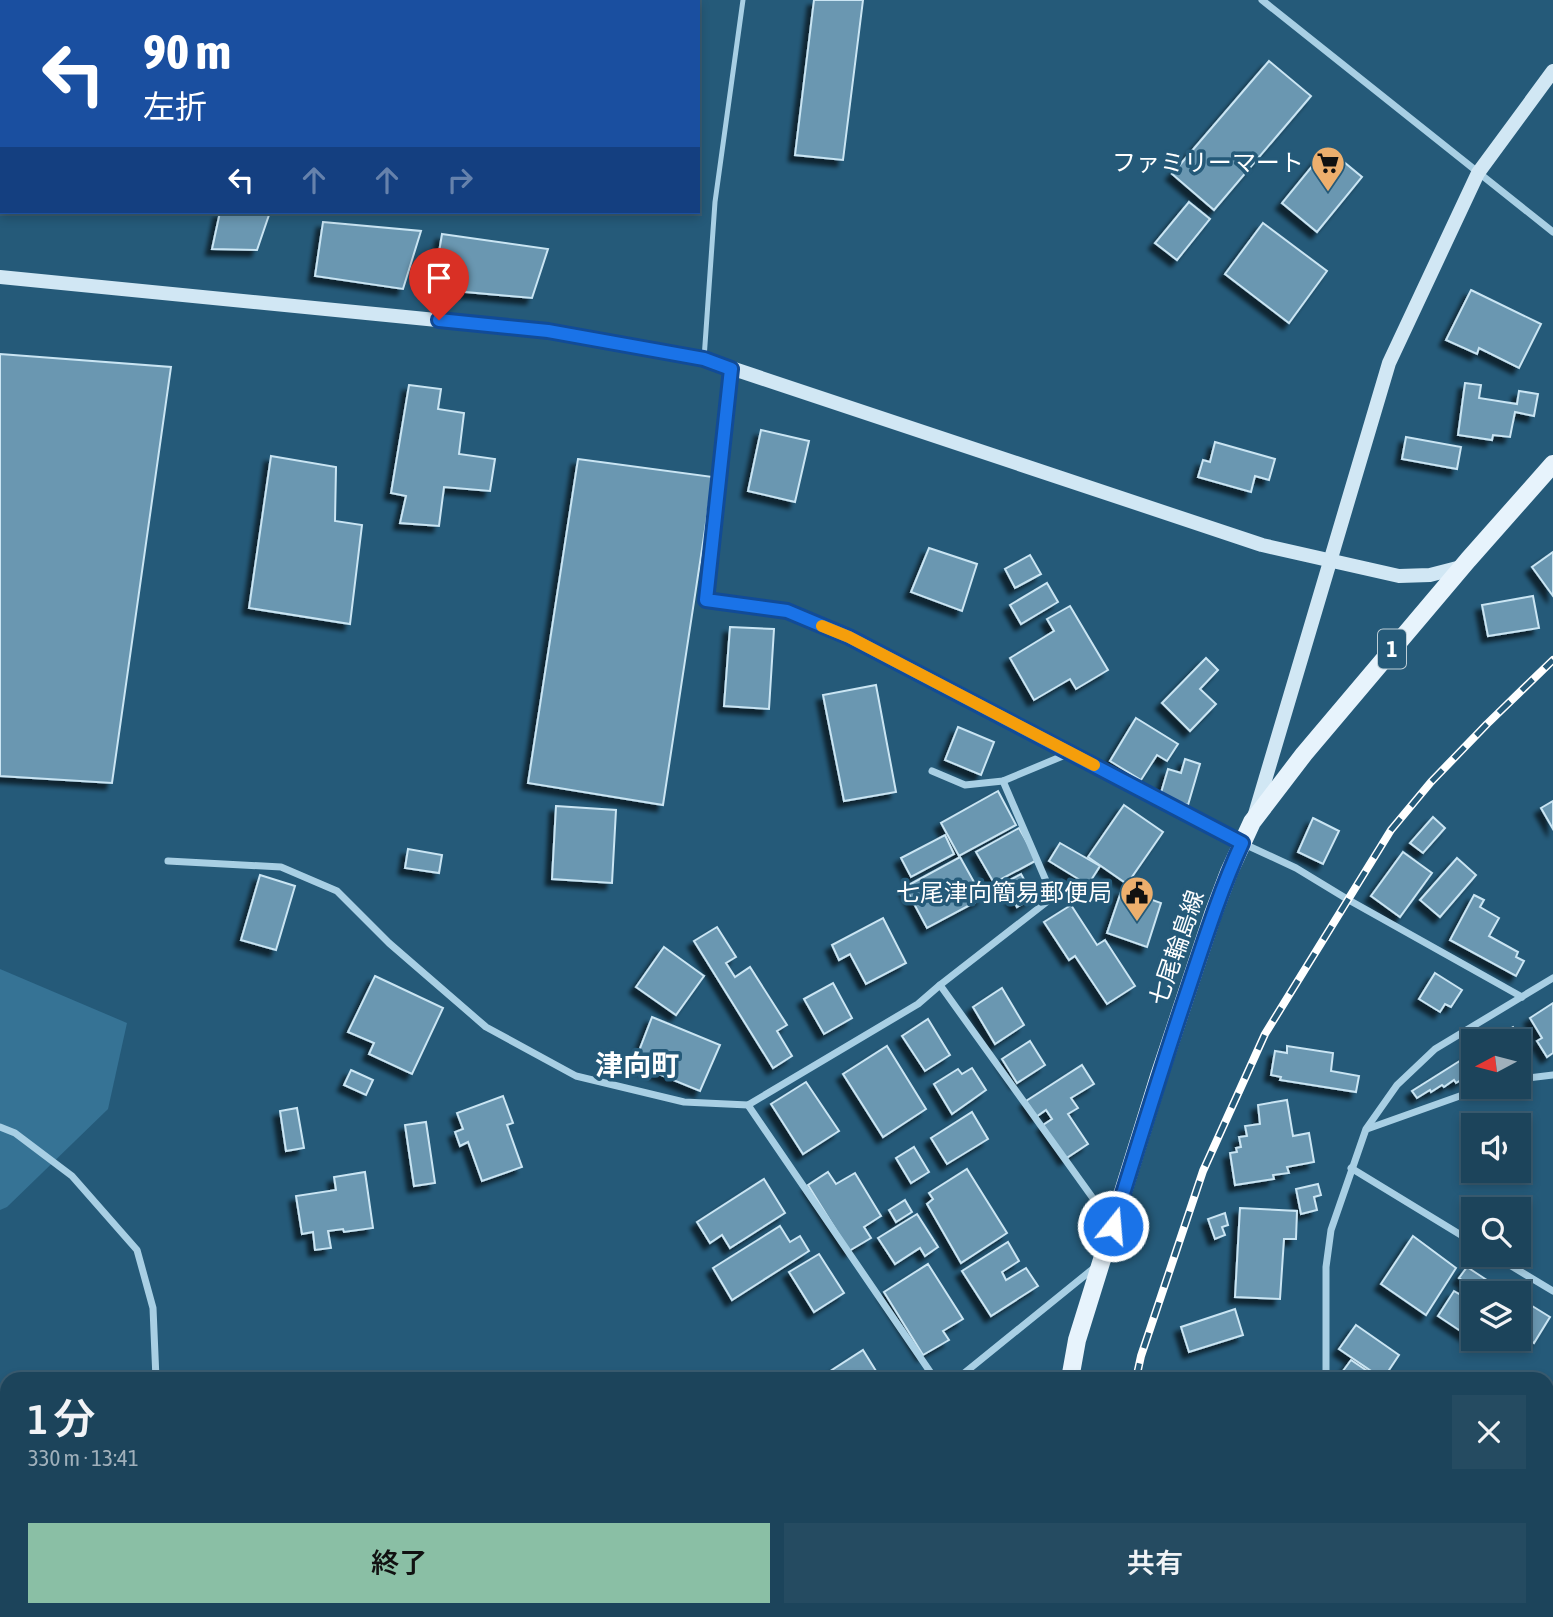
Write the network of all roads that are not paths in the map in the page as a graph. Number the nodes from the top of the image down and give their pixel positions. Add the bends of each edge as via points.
1 (743, 0) edge
2 (1262, 0) edge
3 (1553, 71) edge
4 (1478, 173) junction
5 (1553, 232) edge
6 (0, 277) edge
7 (704, 359) junction
8 (731, 369) junction
9 (1553, 464) edge
10 (1330, 560) junction
11 (1461, 567) junction
12 (706, 600) joint
13 (1070, 753) junction
14 (932, 771) dead end
15 (1003, 781) junction
16 (1252, 822) junction
17 (1242, 843) junction
18 (168, 861) dead end
19 (1553, 978) edge
20 (940, 985) junction
21 (1522, 997) junction
22 (1553, 1075) edge
23 (1531, 1078) edge
24 (1461, 1095) edge
25 (748, 1105) junction
26 (0, 1127) edge
27 (1366, 1129) junction
28 (1350, 1168) junction
29 (1113, 1226) junction
30 (1461, 1235) edge
31 (1101, 1263) junction
32 (1513, 1267) edge
33 (1553, 1291) edge
34 (156, 1372) edge
35 (930, 1372) edge
36 (966, 1372) edge
37 (1071, 1372) edge
38 (1326, 1372) edge

1 - 7 lane via 715,202
2 - 4 street
3 - 4 street
4 - 5 street
4 - 10 street via 1389,363
6 - 7 street via 548,331
7 - 8 street
8 - 10 street via 1262,545
8 - 12 lane
9 - 11 main road, 七尾輪島線 / 1
10 - 11 street via 1399,576
10 - 16 street
11 - 16 main road, 七尾輪島線 / 1
12 - 13 street via 787,611 849,637
13 - 15 street
13 - 17 street
14 - 15 street via 965,785
15 - 20 street via 1053,897
16 - 17 main road, 七尾輪島線 / 1
17 - 21 street via 1296,868
17 - 29 main road, 七尾輪島線 / 1 via 1192,976
18 - 25 street via 281,867 337,891 486,1027 576,1076 684,1102
19 - 21 street
20 - 25 street via 918,1004
20 - 29 street
21 - 27 street via 1435,1049 1396,1085
22 - 23 street
24 - 27 street
25 - 35 street
26 - 34 street via 72,1176 137,1250 153,1308
27 - 28 street
28 - 30 street
28 - 38 street via 1329,1242
29 - 31 main road, 七尾輪島線 / 1
31 - 36 street
31 - 37 main road, 七尾輪島線 / 1
32 - 33 street

